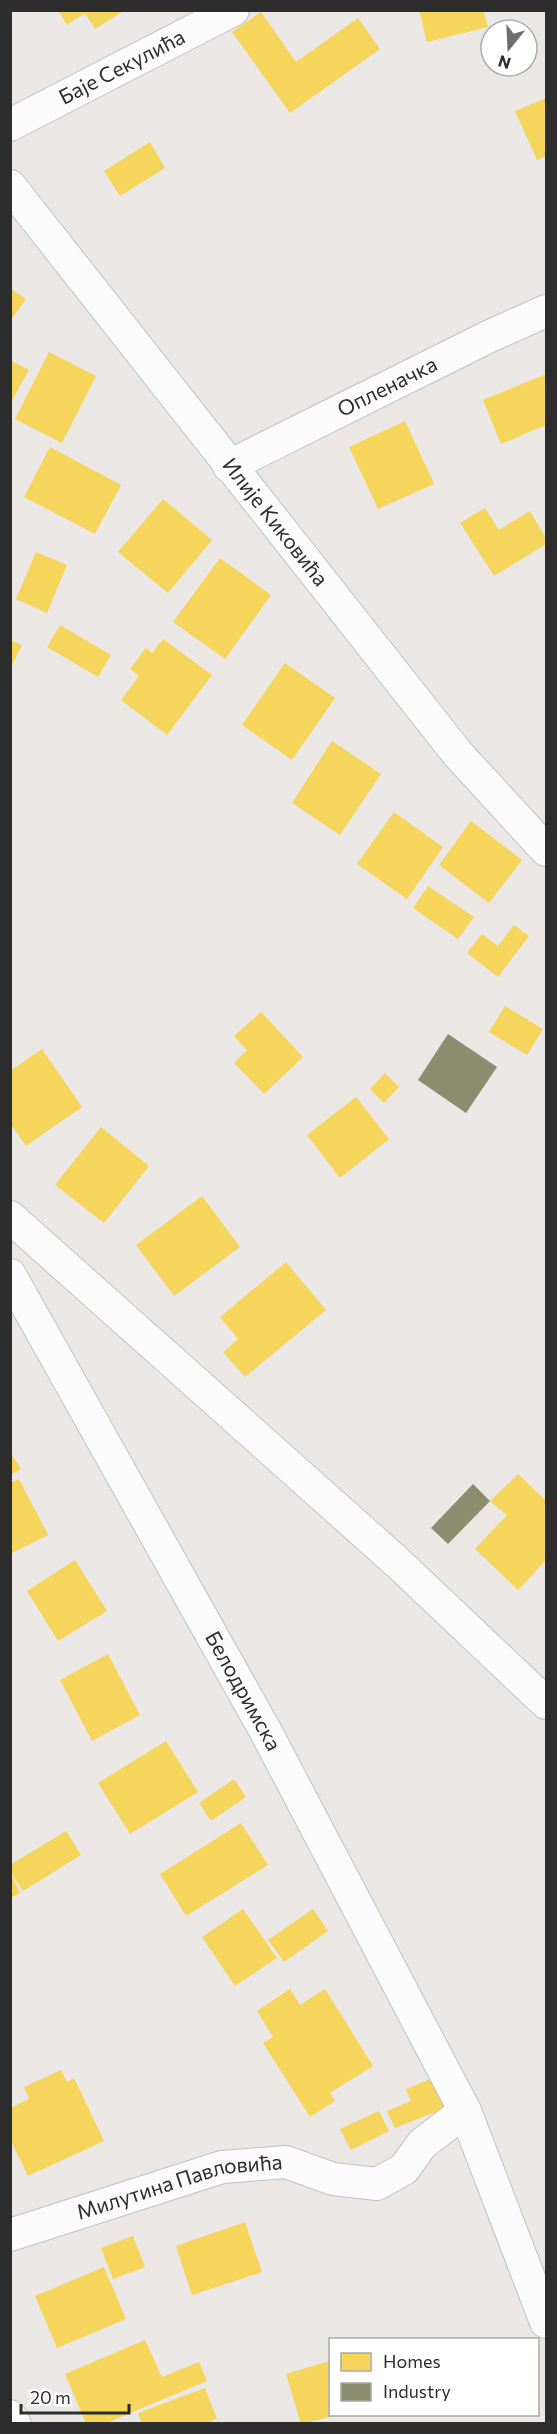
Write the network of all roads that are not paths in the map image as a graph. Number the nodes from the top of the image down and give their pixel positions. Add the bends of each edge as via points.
1 (233, 10) edge
2 (10, 125) edge
3 (10, 186) edge
4 (546, 311) edge
5 (229, 466) junction
6 (546, 850) edge
7 (10, 1217) edge
8 (10, 1275) edge
9 (546, 1703) edge
10 (465, 2112) junction
11 (10, 2235) edge
12 (546, 2322) edge
13 (10, 2416) edge
14 (15, 2424) edge

1 - 2 street, Баје Секулића
3 - 5 street, Илије Киковића
4 - 5 street, Опленачка
5 - 6 street, Илије Киковића via 457,753
7 - 9 street via 398,1562
8 - 10 street, Белодримска via 266,1732
10 - 11 street, Милутина Павловића via 422,2144 404,2169 377,2184 333,2179 286,2162 222,2167
10 - 12 street, Белодримска
13 - 14 street

